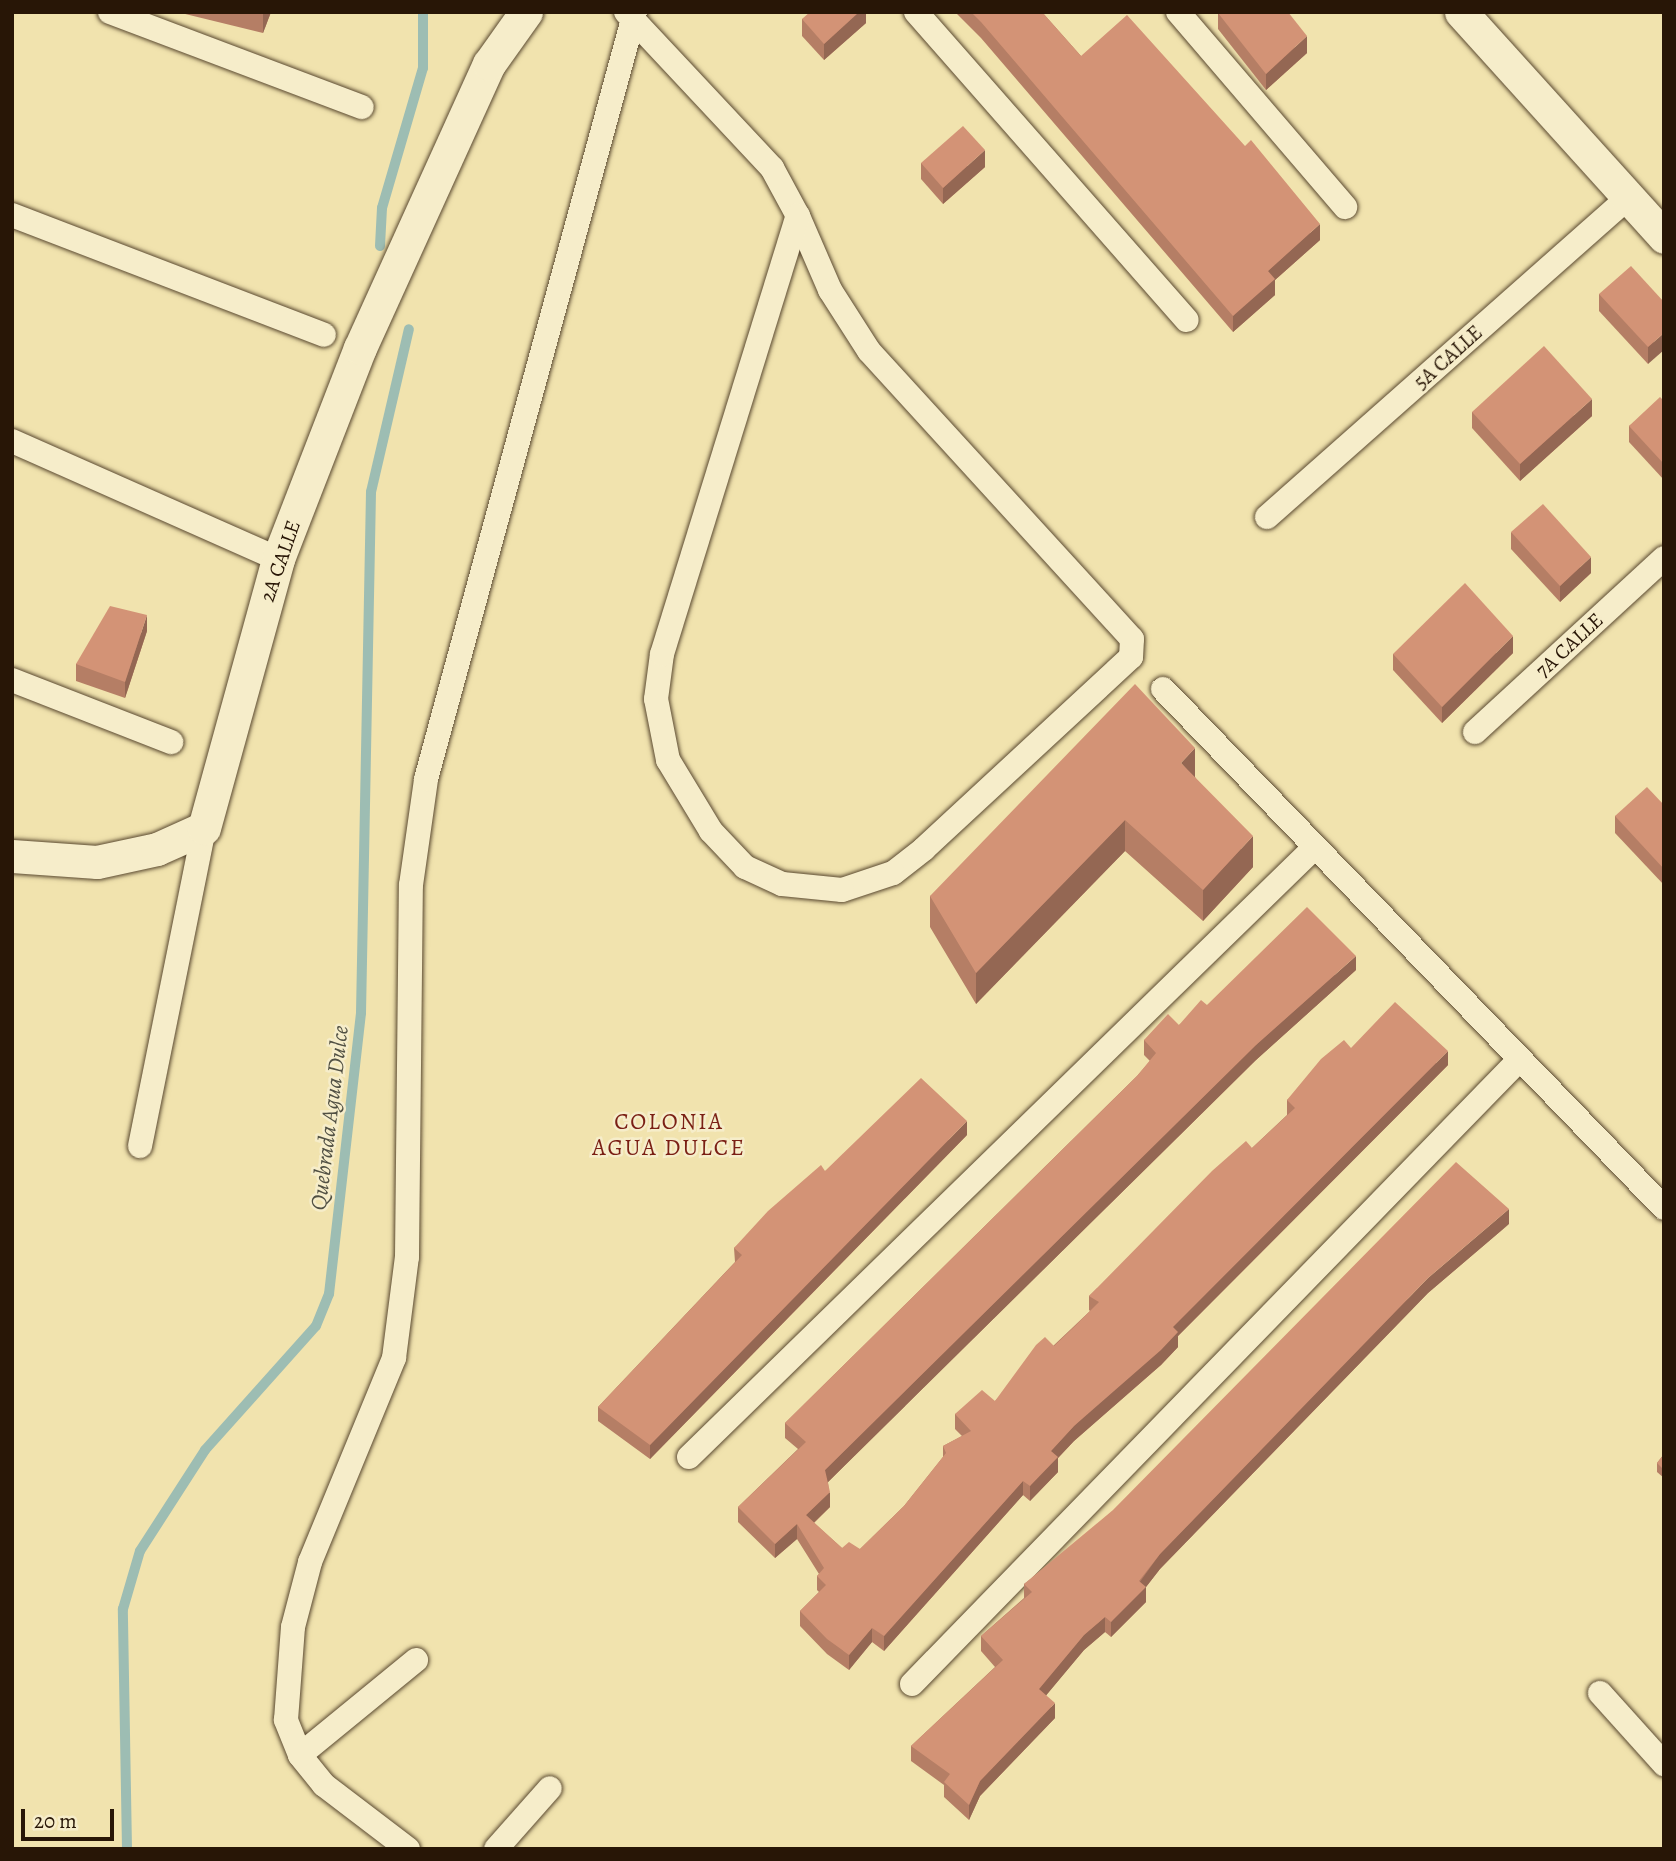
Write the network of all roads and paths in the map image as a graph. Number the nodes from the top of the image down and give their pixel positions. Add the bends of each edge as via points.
1 (110, 12) edge
2 (526, 12) edge
3 (916, 12) edge
4 (1178, 12) edge
5 (1461, 12) edge
6 (631, 15) edge
7 (362, 107) dead end
8 (1628, 198) junction
9 (1345, 208) dead end
10 (12, 215) edge
11 (799, 216) junction
12 (1664, 237) edge
13 (1187, 320) dead end
14 (324, 335) dead end
15 (12, 441) edge
16 (1267, 517) dead end
17 (1664, 558) edge
18 (278, 559) junction
19 (12, 680) edge
20 (1163, 689) dead end
21 (1475, 732) dead end
22 (171, 742) dead end
23 (204, 828) junction
24 (1313, 849) junction
25 (12, 856) edge
26 (1518, 1061) junction
27 (140, 1146) dead end
28 (1664, 1208) edge
29 (689, 1457) dead end
30 (416, 1660) dead end
31 (912, 1684) dead end
32 (1600, 1693) dead end
33 (300, 1755) junction
34 (1664, 1764) edge
35 (550, 1788) dead end
36 (408, 1849) edge
37 (496, 1849) edge

1 - 7 street
2 - 18 street, 2A CALLE via 489,64 427,196 360,348
3 - 13 street
4 - 9 street
5 - 8 street
6 - 11 street via 772,168
6 - 33 street via 426,779 411,885 407,1257 394,1358 310,1562 293,1627 286,1720
8 - 12 street
8 - 16 street, 5A CALLE
10 - 14 street
11 - 11 street via 662,654 656,699 668,760 711,831 745,867 782,884 842,890 893,873 924,849 1131,657 1132,639 869,351 830,290
15 - 18 street
17 - 21 street, 7A CALLE
18 - 23 street, 2A CALLE
19 - 22 street
20 - 24 street
23 - 25 street via 157,849 97,862
23 - 27 street, 2A CALLE
24 - 26 street
24 - 29 street
26 - 28 street
26 - 31 street
30 - 33 street
32 - 34 street
33 - 36 street via 324,1785
35 - 37 street

